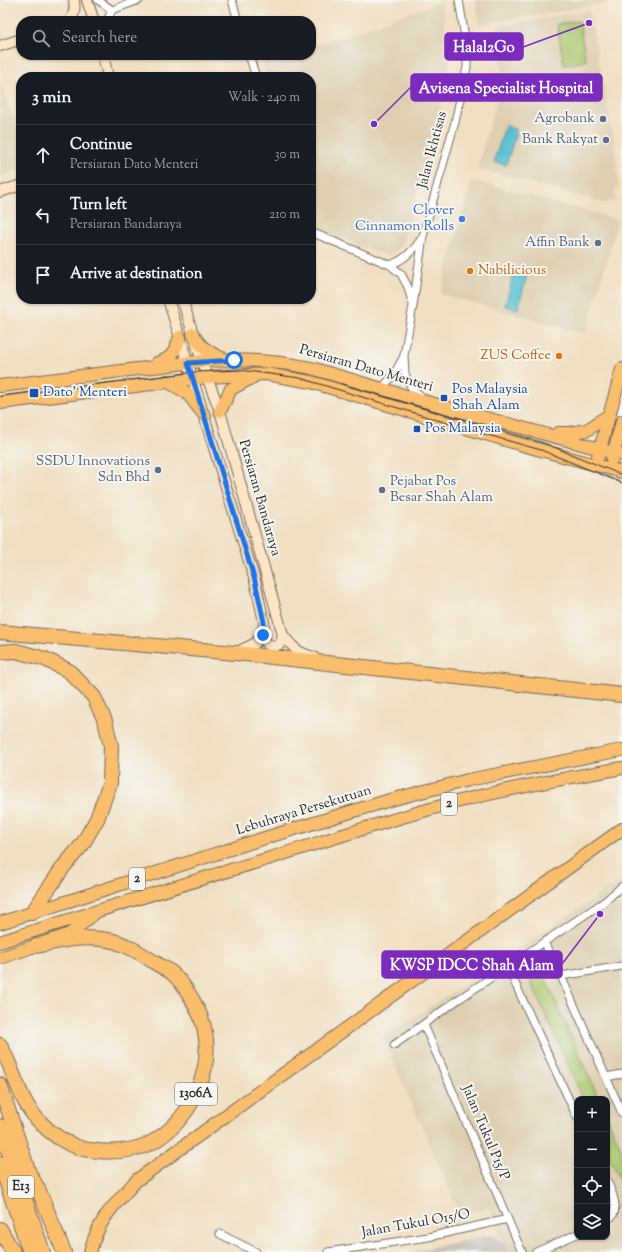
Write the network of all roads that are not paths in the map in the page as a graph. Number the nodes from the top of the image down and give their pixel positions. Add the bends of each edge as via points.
1 (74, 0) edge
2 (87, 0) edge
3 (98, 0) edge
4 (139, 0) edge
5 (232, 0) edge
6 (459, 0) edge
7 (112, 10) junction
8 (73, 16) edge
9 (92, 16) edge
10 (109, 16) edge
11 (237, 16) edge
12 (16, 41) edge
13 (0, 46) edge
14 (100, 60) edge
15 (104, 60) edge
16 (251, 60) edge
17 (106, 72) edge
18 (254, 72) edge
19 (16, 187) edge
20 (0, 192) edge
21 (316, 234) edge
22 (423, 236) junction
23 (390, 265) junction
24 (170, 304) edge
25 (184, 304) edge
26 (413, 306) junction
27 (193, 334) junction
28 (180, 337) junction
29 (404, 355) junction
30 (227, 360) junction
31 (202, 361) junction
32 (188, 363) junction
33 (622, 368) edge
34 (132, 370) junction
35 (260, 374) junction
36 (207, 377) junction
37 (192, 378) junction
38 (168, 381) junction
39 (0, 386) edge
40 (381, 389) junction
41 (427, 402) junction
42 (0, 403) edge
43 (220, 411) junction
44 (609, 415) junction
45 (205, 416) junction
46 (622, 421) edge
47 (545, 433) junction
48 (600, 448) junction
49 (618, 454) edge
50 (596, 465) junction
51 (610, 468) junction
52 (622, 472) edge
53 (0, 632) edge
54 (263, 635) junction
55 (283, 635) junction
56 (0, 652) edge
57 (235, 653) junction
58 (347, 665) junction
59 (622, 695) edge
60 (622, 750) edge
61 (622, 768) edge
62 (622, 829) edge
63 (622, 886) edge
64 (101, 909) junction
65 (32, 913) junction
66 (0, 923) edge
67 (0, 942) edge
68 (544, 942) junction
69 (36, 946) junction
70 (0, 958) edge
71 (507, 966) junction
72 (622, 966) edge
73 (561, 976) junction
74 (424, 1025) junction
75 (0, 1045) edge
76 (394, 1045) dead end
77 (622, 1074) edge
78 (606, 1077) junction
79 (0, 1085) edge
80 (574, 1111) edge
81 (622, 1113) edge
82 (0, 1126) edge
83 (0, 1164) edge
84 (29, 1173) junction
85 (610, 1187) edge
86 (31, 1217) junction
87 (610, 1218) edge
88 (508, 1219) junction
89 (0, 1229) edge
90 (220, 1234) dead end
91 (574, 1235) edge
92 (38, 1251) edge
93 (13, 1252) edge
94 (64, 1252) edge
95 (90, 1252) edge
96 (256, 1252) edge
97 (328, 1252) edge
98 (522, 1252) edge
99 (536, 1252) edge

1 - 8 main road
2 - 9 main road
3 - 7 street
4 - 7 street
5 - 11 street
6 - 22 street, Jalan Ikhtisas via 467,50 466,67 455,122
7 - 10 street
12 - 13 main road
14 - 17 main road
15 - 17 main road
16 - 18 street
19 - 20 main road
21 - 23 street
22 - 23 street, Jalan Ikhtisas via 416,248 405,258
22 - 26 street, Jalan Ikhtisas
23 - 26 street via 401,274
24 - 28 main road, Persiaran Bandaraya
25 - 27 main road, Persiaran Bandaraya
26 - 29 street, Jalan Ikhtisas
27 - 30 main road via 204,349
27 - 31 main road, Persiaran Bandaraya
28 - 32 main road, Persiaran Bandaraya
28 - 34 main road via 174,352 167,360
29 - 40 street via 393,376
29 - 41 street, Jalan Ikhtisas via 405,374 411,387
30 - 31 main road, Persiaran Dato Menteri
30 - 40 main road, Persiaran Dato Menteri via 292,363
31 - 32 main road, Persiaran Dato Menteri
31 - 36 main road, Persiaran Bandaraya
32 - 34 main road, Persiaran Dato Menteri
32 - 37 main road, Persiaran Bandaraya
33 - 44 main road
34 - 39 main road, Persiaran Dato Menteri
35 - 36 main road, Persiaran Dato Menteri
35 - 43 main road via 231,389
35 - 50 main road, Persiaran Dato Menteri via 311,382
36 - 37 main road, Persiaran Dato Menteri
36 - 43 main road, Persiaran Bandaraya
37 - 38 main road, Persiaran Dato Menteri
37 - 45 main road, Persiaran Bandaraya
38 - 42 main road, Persiaran Dato Menteri
38 - 45 main road via 187,393
40 - 41 main road, Persiaran Dato Menteri
41 - 47 main road, Persiaran Dato Menteri
43 - 55 main road, Persiaran Bandaraya
44 - 47 main road via 587,430
44 - 48 main road
45 - 54 main road, Persiaran Bandaraya via 255,581 264,622
46 - 49 main road
47 - 48 main road, Persiaran Dato Menteri
48 - 49 main road, Persiaran Dato Menteri
48 - 50 main road
49 - 51 main road
50 - 51 main road, Persiaran Dato Menteri
51 - 52 main road, Persiaran Dato Menteri
53 - 57 highway
54 - 55 main road via 266,644 273,647 280,644
54 - 57 main road via 254,644
55 - 58 main road, Persiaran Bandaraya via 292,647 303,654
56 - 65 highway via 16,651 45,659 69,671 94,697 105,721 111,746 110,783 97,819 82,845 64,866
57 - 58 highway
58 - 59 highway
60 - 65 main road, Lebuhraya Persekutuan / 2 via 468,780 390,800
61 - 64 main road, 2 via 460,801 372,825
62 - 95 main road via 137,1180 110,1209 98,1227
63 - 68 street via 604,902
64 - 67 main road, 2
64 - 69 main road via 70,934
65 - 66 main road, Lebuhraya Persekutuan / 2
68 - 71 street
68 - 73 street
69 - 70 main road
69 - 75 highway, 1306A via 68,939 109,940 135,950 172,973 192,998 204,1027 206,1063 202,1080 196,1095 179,1121 158,1139 138,1148 110,1152 81,1149 58,1138 39,1122 23,1099
71 - 74 street
71 - 80 street
72 - 73 street
73 - 78 street
74 - 76 street
74 - 88 street, Jalan Tukul P15/P
77 - 78 street
78 - 81 street
79 - 84 highway
82 - 86 highway, E13
83 - 92 highway, E13
84 - 86 highway
84 - 94 highway
85 - 87 street via 615,1198 615,1210
86 - 92 highway, E13
88 - 97 street, Jalan Tukul O15/O via 428,1237
88 - 98 street, Jalan Tukul P15/P
89 - 93 highway
90 - 96 street
91 - 99 street

